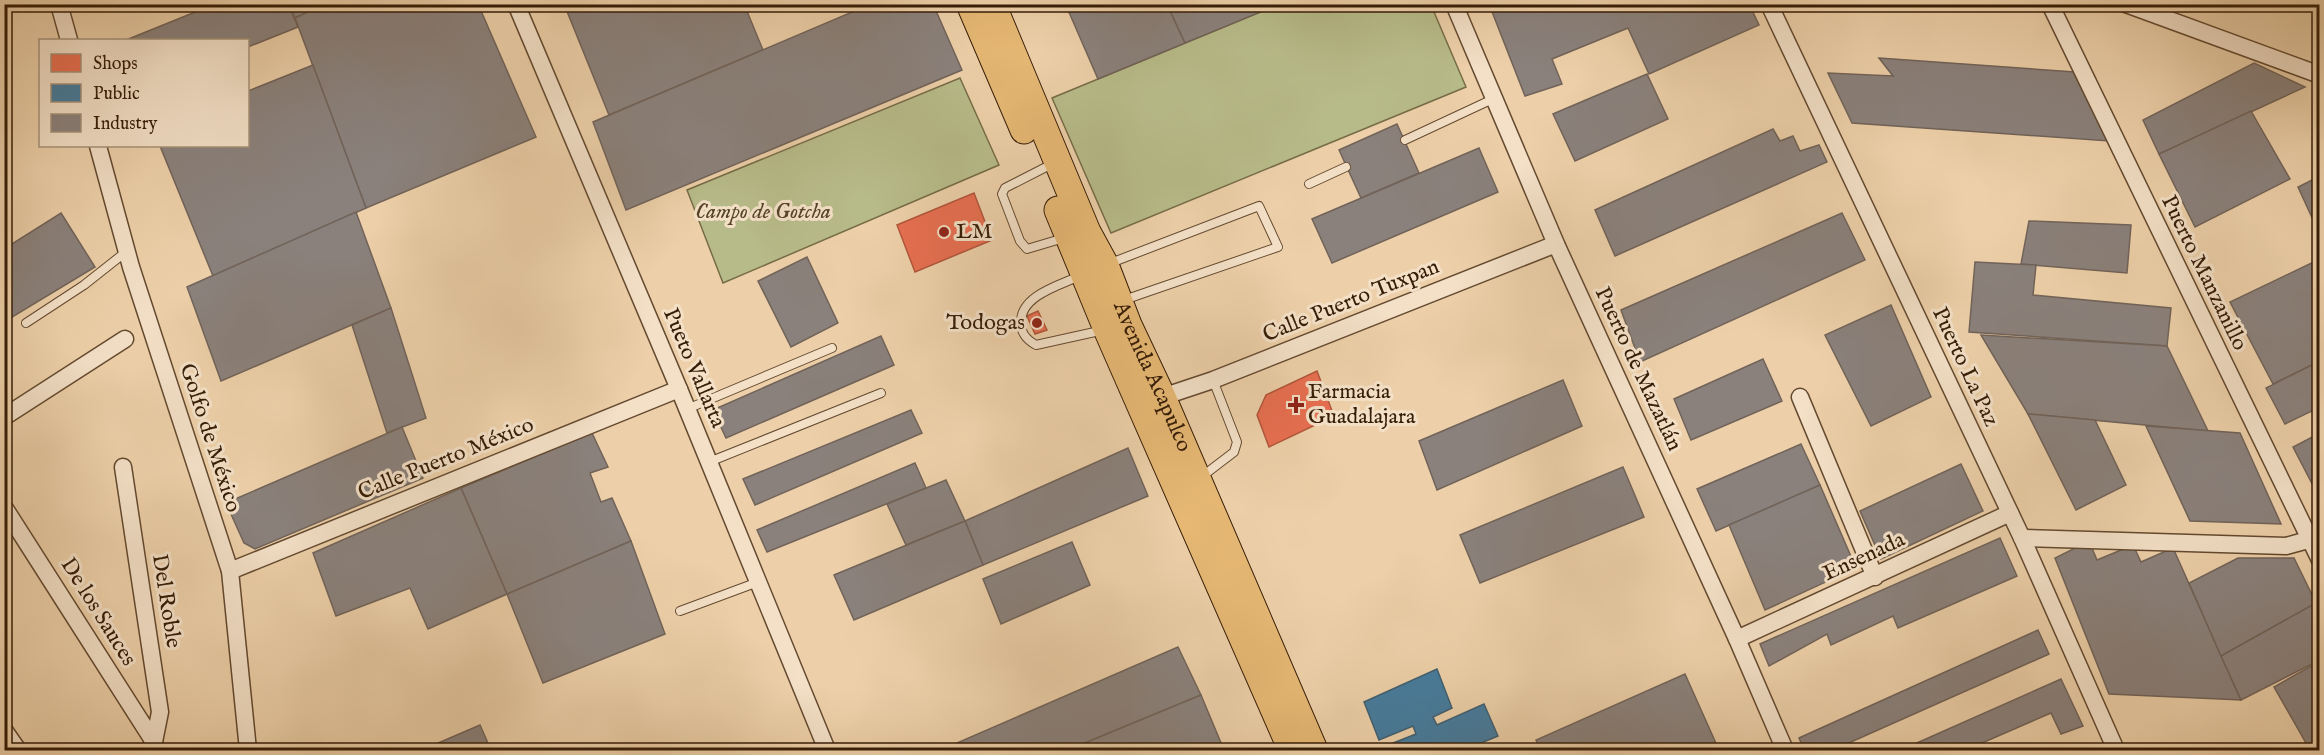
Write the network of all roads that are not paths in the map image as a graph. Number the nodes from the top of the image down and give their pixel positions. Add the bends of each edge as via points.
1 (60, 4) edge
2 (516, 4) edge
3 (970, 4) edge
4 (992, 4) edge
5 (1454, 4) edge
6 (1769, 4) edge
7 (2050, 4) edge
8 (2126, 4) edge
9 (69, 39) edge
10 (2319, 75) edge
11 (1495, 98) junction
12 (1405, 140) dead end
13 (98, 147) edge
14 (1049, 166) junction
15 (1346, 167) dead end
16 (1309, 184) dead end
17 (1078, 234) junction
18 (1556, 244) junction
19 (127, 251) junction
20 (1094, 270) junction
21 (1118, 319) junction
22 (26, 323) dead end
23 (125, 339) dead end
24 (832, 348) dead end
25 (1213, 380) junction
26 (679, 389) junction
27 (881, 393) dead end
28 (1162, 397) junction
29 (1800, 397) dead end
30 (687, 409) junction
31 (4, 417) edge
32 (709, 462) junction
33 (123, 467) dead end
34 (1197, 481) junction
35 (4, 507) edge
36 (2010, 513) junction
37 (2314, 537) edge
38 (2022, 538) junction
39 (2319, 560) edge
40 (230, 571) junction
41 (1875, 577) junction
42 (758, 582) junction
43 (680, 611) dead end
44 (1737, 639) junction
45 (4, 730) edge
46 (151, 746) edge
47 (1305, 749) edge
48 (18, 750) edge
49 (248, 750) edge
50 (827, 750) edge
51 (1785, 750) edge
52 (2116, 750) edge

1 - 9 street
2 - 26 street, Pueto Vallarta
3 - 14 main road, Avenida Acapulco
4 - 14 main road, Avenida Acapulco
5 - 11 street, Puerto de Mazatlán
6 - 36 street, Puerto La Paz
7 - 37 street, Puerto Manzanillo
8 - 10 street
11 - 12 lane
11 - 18 street, Puerto de Mazatlán
13 - 19 street, Golfo de México
14 - 17 main road, Avenida Acapulco
14 - 17 lane via 1005,188 1002,194 1020,241 1027,249
15 - 16 lane
17 - 20 main road, Avenida Acapulco
18 - 25 street, Calle Puerto Tuxpan
18 - 44 street, Puerto de Mazatlán
19 - 22 lane
19 - 40 street, Golfo de México
20 - 21 main road, Avenida Acapulco
20 - 21 lane via 1035,297 1021,314 1021,328 1028,341 1036,345
20 - 21 lane via 1259,206 1278,247
21 - 28 main road, Avenida Acapulco
21 - 47 main road, Avenida Acapulco
23 - 31 street
24 - 30 lane
25 - 28 street, Calle Puerto Tuxpan
25 - 34 lane via 1238,442 1234,452
26 - 30 street, Pueto Vallarta
26 - 40 street, Calle Puerto México
27 - 32 lane
28 - 34 main road, Avenida Acapulco
29 - 41 street
30 - 32 street, Pueto Vallarta
32 - 42 street, Pueto Vallarta
33 - 46 street, Del Roble via 160,712
34 - 47 main road, Avenida Acapulco
35 - 46 street, De los Sauces
36 - 38 street, Puerto La Paz
36 - 41 street, Ensenada
37 - 38 street via 2286,546
37 - 39 street, Puerto Manzanillo
38 - 52 street, Puerto La Paz
40 - 49 street, Golfo de México
41 - 44 street, Ensenada
42 - 43 lane
42 - 50 street, Pueto Vallarta
44 - 51 street, Puerto de Mazatlán
45 - 48 street

